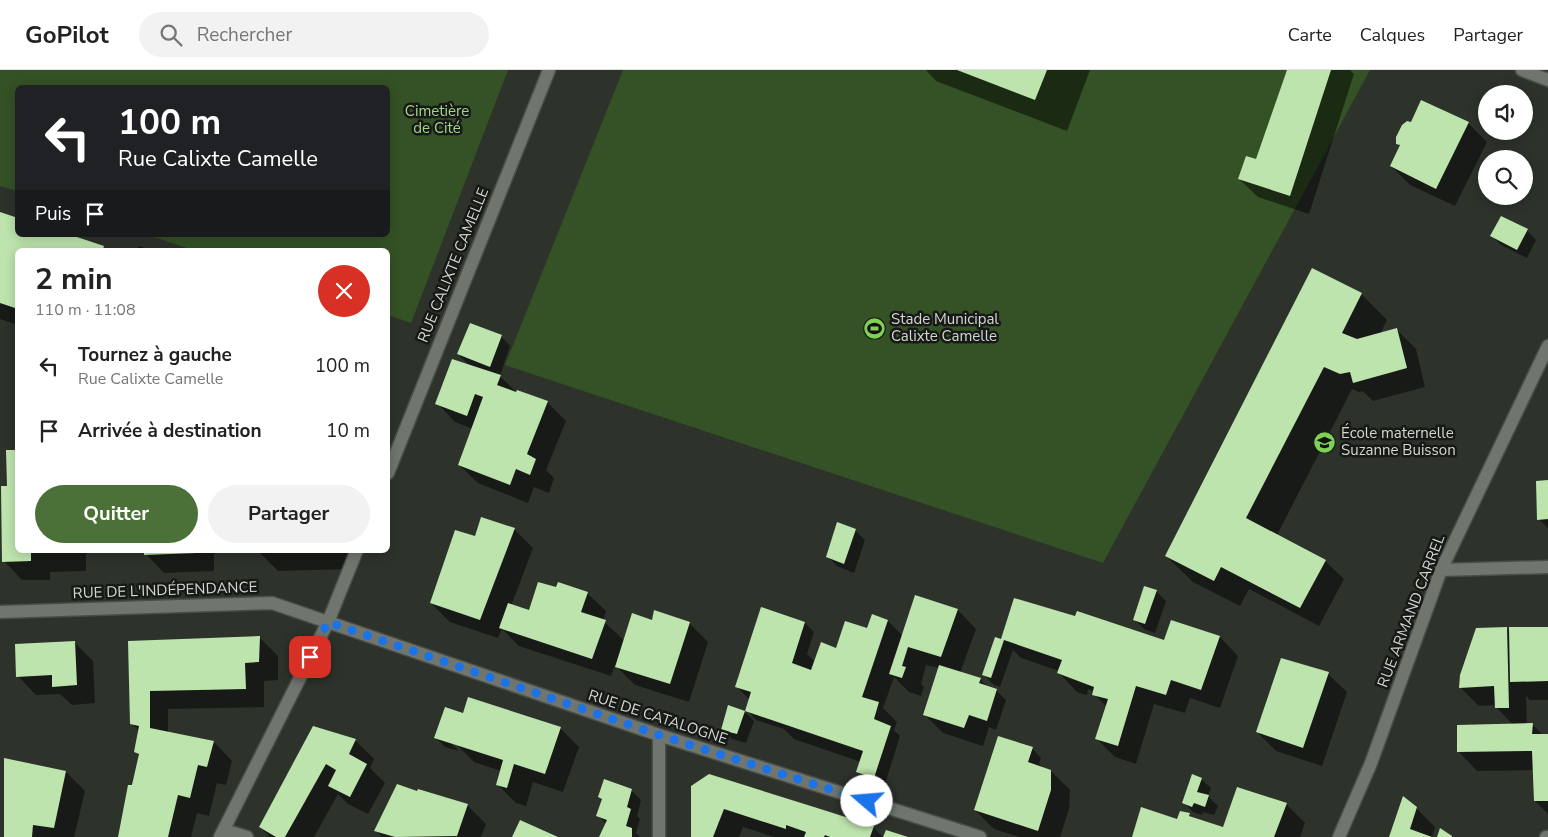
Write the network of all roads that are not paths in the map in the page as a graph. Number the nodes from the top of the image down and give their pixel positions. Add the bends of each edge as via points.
1 (549, 70) edge
2 (1529, 70) edge
3 (1548, 80) edge
4 (1548, 346) edge
5 (390, 468) edge
6 (355, 553) edge
7 (1548, 567) edge
8 (1441, 570) junction
9 (0, 612) edge
10 (328, 622) junction
11 (659, 735) junction
12 (222, 833) edge
13 (247, 837) edge
14 (659, 837) edge
15 (980, 837) edge
16 (1339, 837) edge

1 - 5 street, RUE CALIXTE CAMELLE
2 - 3 street
4 - 8 street, RUE ARMAND CARREL
6 - 10 street
7 - 8 street
8 - 16 street, RUE ARMAND CARREL via 1371,763
9 - 10 street, RUE DE L'INDÉPENDANCE via 272,603
10 - 11 street, RUE DE CATALOGNE
10 - 12 street
11 - 14 street
11 - 15 street, RUE DE CATALOGNE
12 - 13 street

